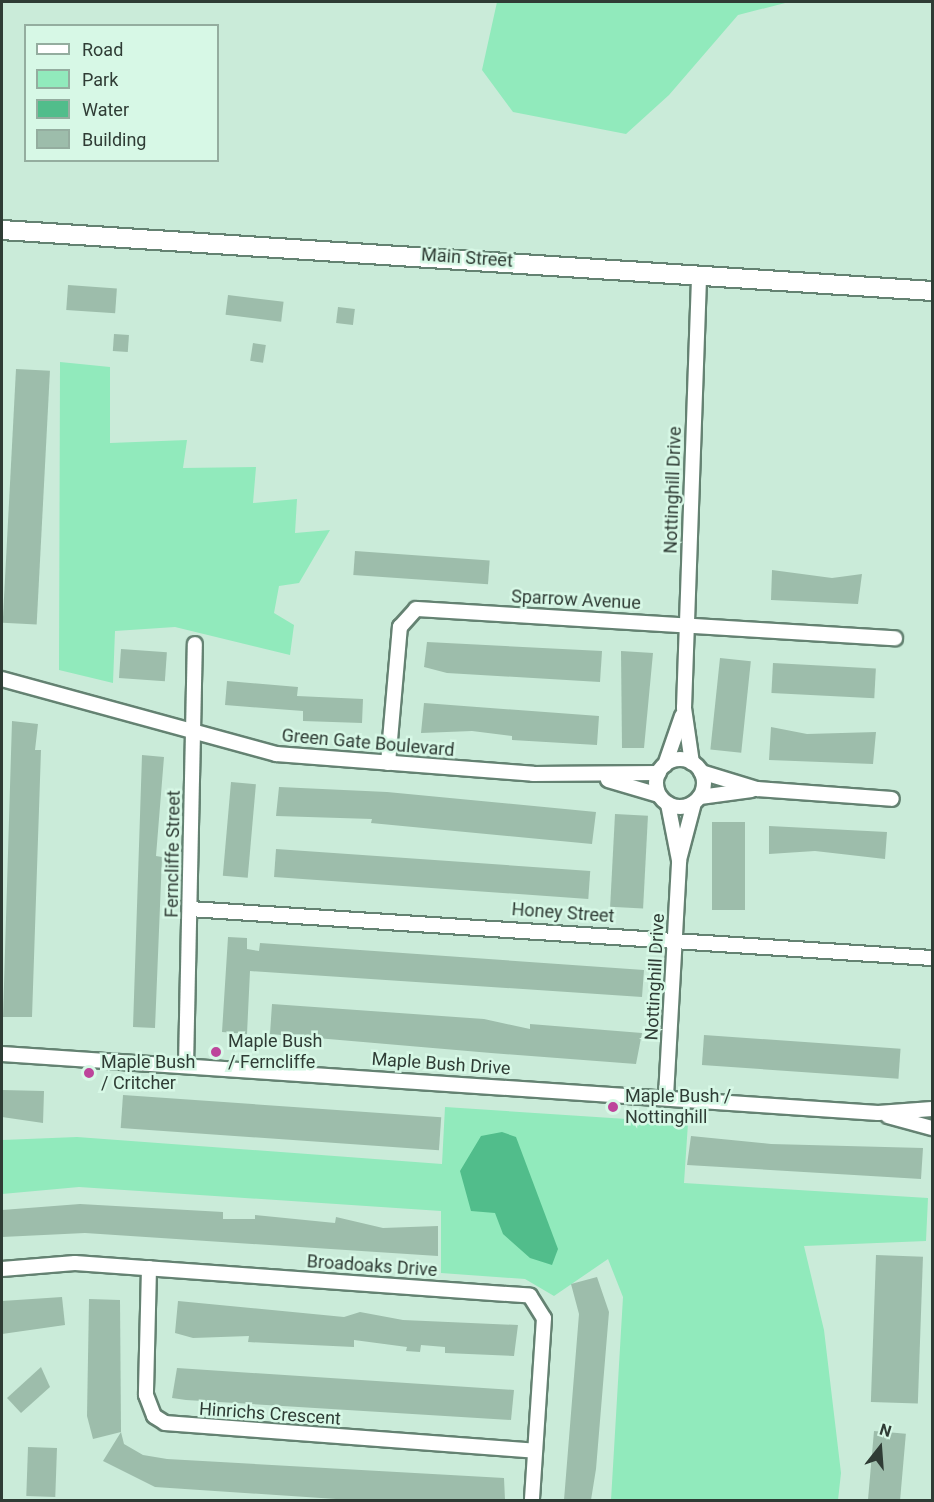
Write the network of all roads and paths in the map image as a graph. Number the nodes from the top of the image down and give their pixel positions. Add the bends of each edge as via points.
1 (2, 230) edge
2 (699, 274) junction
3 (933, 291) edge
4 (687, 624) junction
5 (895, 638) dead end
6 (195, 644) dead end
7 (2, 679) edge
8 (684, 708) junction
9 (192, 732) junction
10 (388, 763) junction
11 (696, 767) junction
12 (662, 769) junction
13 (598, 777) junction
14 (757, 789) junction
15 (664, 799) junction
16 (892, 799) dead end
17 (697, 800) junction
18 (680, 860) junction
19 (190, 909) junction
20 (675, 939) junction
21 (933, 958) edge
22 (2, 1054) edge
23 (186, 1066) junction
24 (666, 1096) junction
25 (933, 1109) edge
26 (878, 1113) junction
27 (933, 1128) edge
28 (148, 1268) junction
29 (2, 1269) edge
30 (535, 1451) junction
31 (532, 1500) edge

1 - 2 main road, Main Street
2 - 3 main road, Main Street
2 - 4 street, Nottinghill Drive
4 - 5 street, Sparrow Avenue
4 - 8 street, Nottinghill Drive
4 - 10 street, Sparrow Avenue via 416,609 400,627
6 - 9 street, Ferncliffe Street
7 - 9 street, Green Gate Boulevard
8 - 11 street, Nottinghill Drive
8 - 12 street, Nottinghill Drive
9 - 10 street, Green Gate Boulevard via 276,754
9 - 19 street, Ferncliffe Street
10 - 13 street, Green Gate Boulevard
11 - 12 street, Green Gate Boulevard via 678,760
11 - 14 street
11 - 17 street, Nottinghill Drive
12 - 13 street, Green Gate Boulevard
12 - 15 street, Nottinghill Drive
13 - 15 street, Green Gate Boulevard
14 - 16 street
14 - 17 street
15 - 17 street
15 - 18 street, Nottinghill Drive
17 - 18 street, Nottinghill Drive
18 - 20 street, Nottinghill Drive
19 - 20 street, Honey Street
19 - 23 street, Ferncliffe Street
20 - 21 street, Honey Street
20 - 24 street, Nottinghill Drive
22 - 23 street, Maple Bush Drive
23 - 24 street, Maple Bush Drive
24 - 26 street, Maple Bush Drive
25 - 26 street, Maple Bush Drive
26 - 27 street, Maple Bush Drive
28 - 29 street, Broadoaks Drive via 75,1263
28 - 30 street, Hinrichs Crescent via 146,1395 154,1416 165,1423
28 - 30 street, Broadoaks Drive via 530,1296 544,1318
30 - 31 street, Broadoaks Drive

